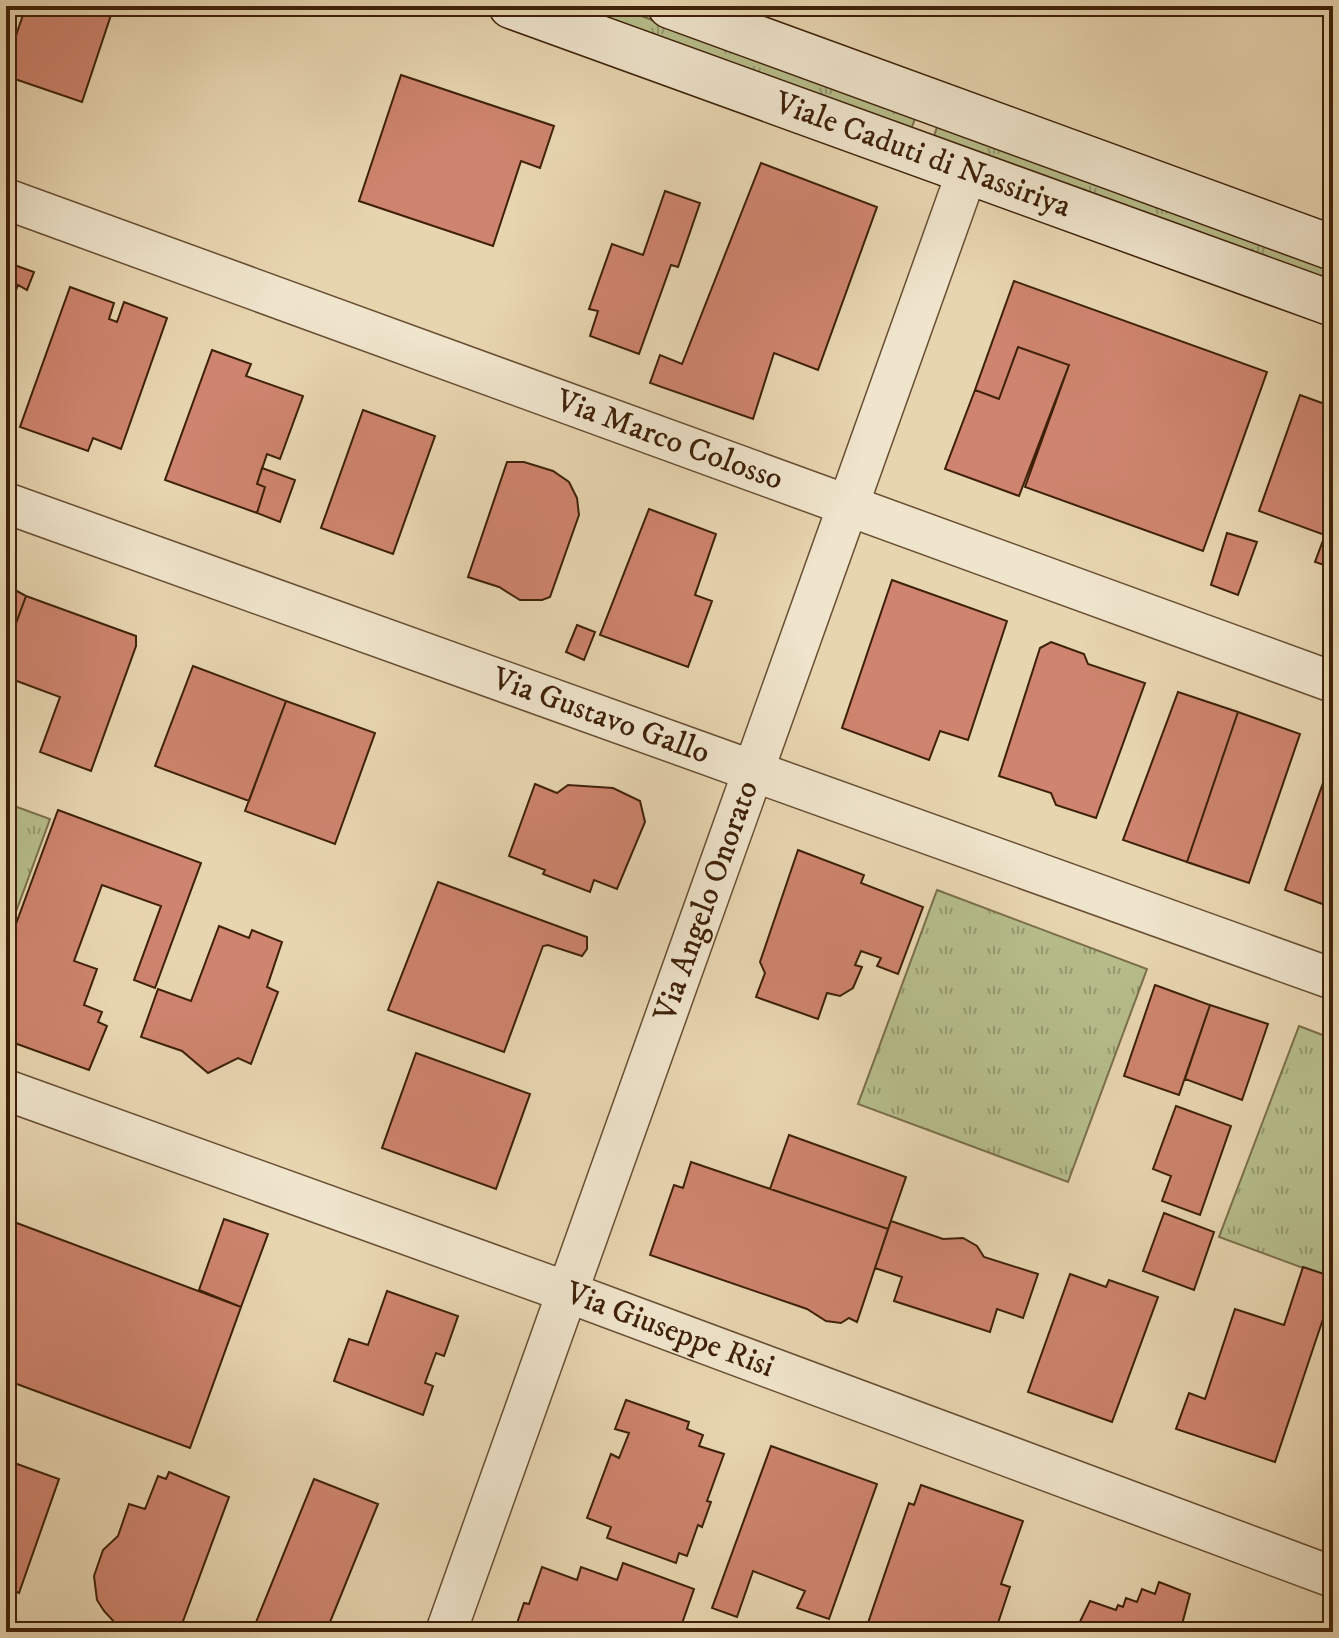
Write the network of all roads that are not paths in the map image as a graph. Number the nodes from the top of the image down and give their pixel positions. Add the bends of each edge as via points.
1 (511, 6) edge
2 (670, 6) edge
3 (967, 172) junction
4 (6, 199) edge
5 (1333, 248) edge
6 (1333, 304) edge
7 (6, 503) edge
8 (848, 506) junction
9 (1333, 682) edge
10 (753, 771) junction
11 (1333, 979) edge
12 (6, 1090) edge
13 (567, 1292) junction
14 (1333, 1577) edge
15 (446, 1632) edge

1 - 3 main road, Viale Caduti di Nassiriya
2 - 5 main road, Viale Caduti di Nassiriya
3 - 6 main road, Viale Caduti di Nassiriya
3 - 8 street, Via Angelo Onorato
4 - 8 street, Via Marco Colosso
7 - 10 street, Via Gustavo Gallo
8 - 9 street, Via Marco Colosso
8 - 10 street, Via Angelo Onorato
10 - 11 street, Via Gustavo Gallo
10 - 13 street, Via Angelo Onorato
12 - 13 street, Via Giuseppe Risi
13 - 14 street, Via Giuseppe Risi
13 - 15 street, Via Angelo Onorato

